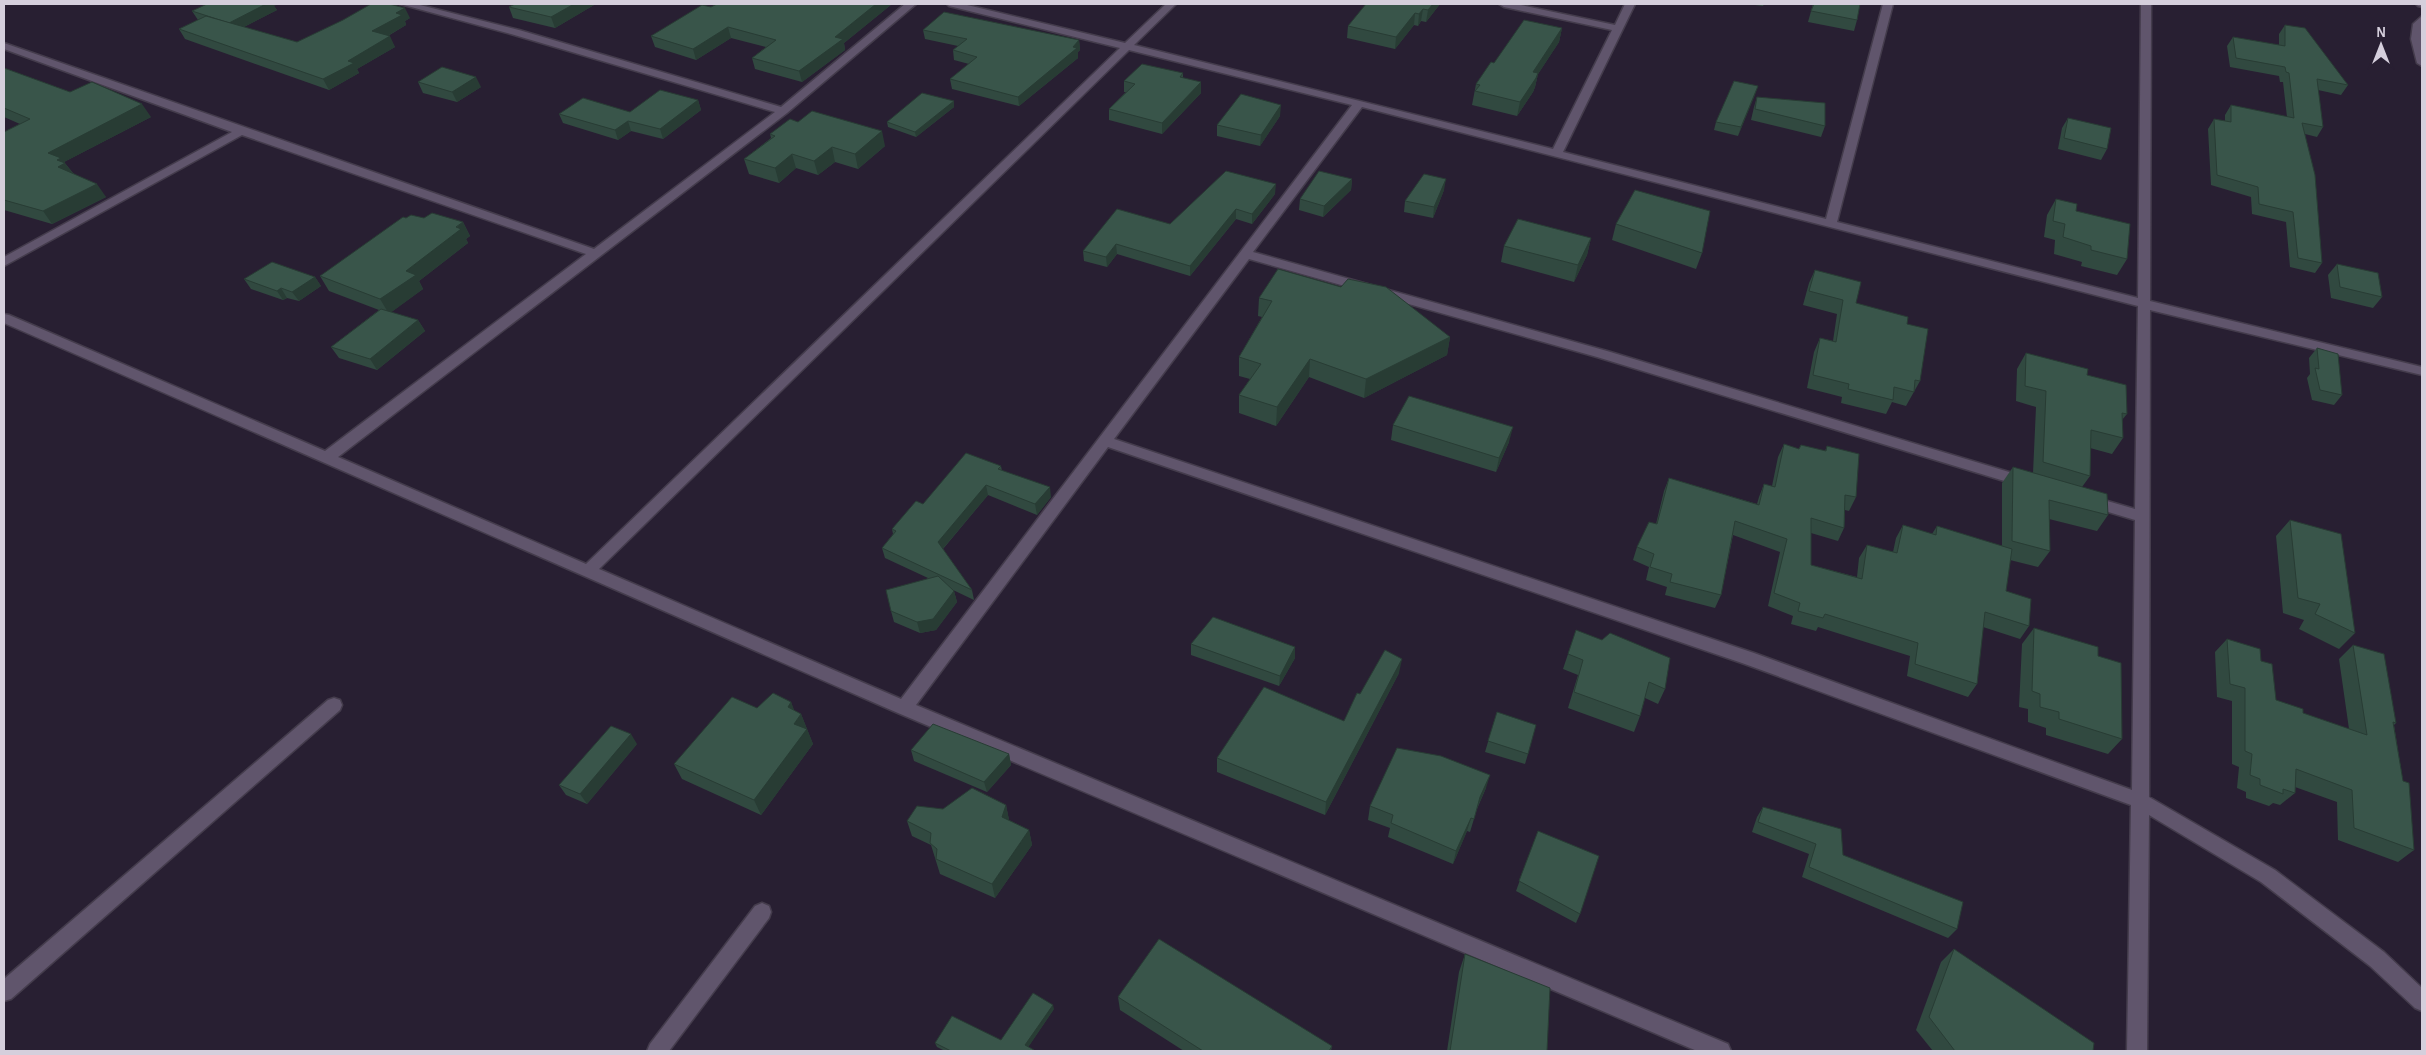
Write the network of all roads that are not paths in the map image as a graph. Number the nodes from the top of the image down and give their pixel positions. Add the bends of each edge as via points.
1 (406, 4) edge
2 (911, 4) edge
3 (952, 4) edge
4 (1171, 4) edge
5 (1504, 4) edge
6 (1630, 4) edge
7 (1888, 4) edge
8 (2146, 4) edge
9 (2422, 19) edge
10 (1616, 28) junction
11 (4, 46) edge
12 (1126, 46) junction
13 (2422, 63) edge
14 (1359, 103) junction
15 (783, 112) junction
16 (241, 131) junction
17 (1556, 154) junction
18 (1831, 223) junction
19 (594, 253) junction
20 (1246, 254) junction
21 (4, 262) edge
22 (2144, 304) junction
23 (4, 318) edge
24 (2422, 371) edge
25 (1105, 440) junction
26 (328, 457) junction
27 (2039, 486) edge
28 (2076, 497) edge
29 (2141, 516) junction
30 (588, 570) junction
31 (334, 705) dead end
32 (904, 708) junction
33 (2141, 801) junction
34 (762, 912) dead end
35 (4, 992) edge
36 (2422, 1001) edge
37 (657, 1051) edge
38 (1721, 1051) edge
39 (2137, 1051) edge

1 - 15 street via 515,32
2 - 15 street
3 - 12 street
4 - 12 street
5 - 10 street
6 - 10 street
7 - 18 street
8 - 22 street
9 - 13 street via 2416,38
10 - 17 street
11 - 16 street
12 - 14 street
12 - 30 street
14 - 17 street
14 - 20 street
15 - 19 street
16 - 19 street
16 - 21 street
17 - 18 street
18 - 22 street
19 - 26 street
20 - 25 street
20 - 27 street via 1593,352
22 - 24 street
22 - 29 street
23 - 26 street
25 - 32 street
25 - 33 street via 1766,665
26 - 30 street
28 - 29 street
29 - 33 street
30 - 32 street
31 - 35 street
32 - 38 street
33 - 36 street via 2268,876 2377,959
33 - 39 street
34 - 37 street

